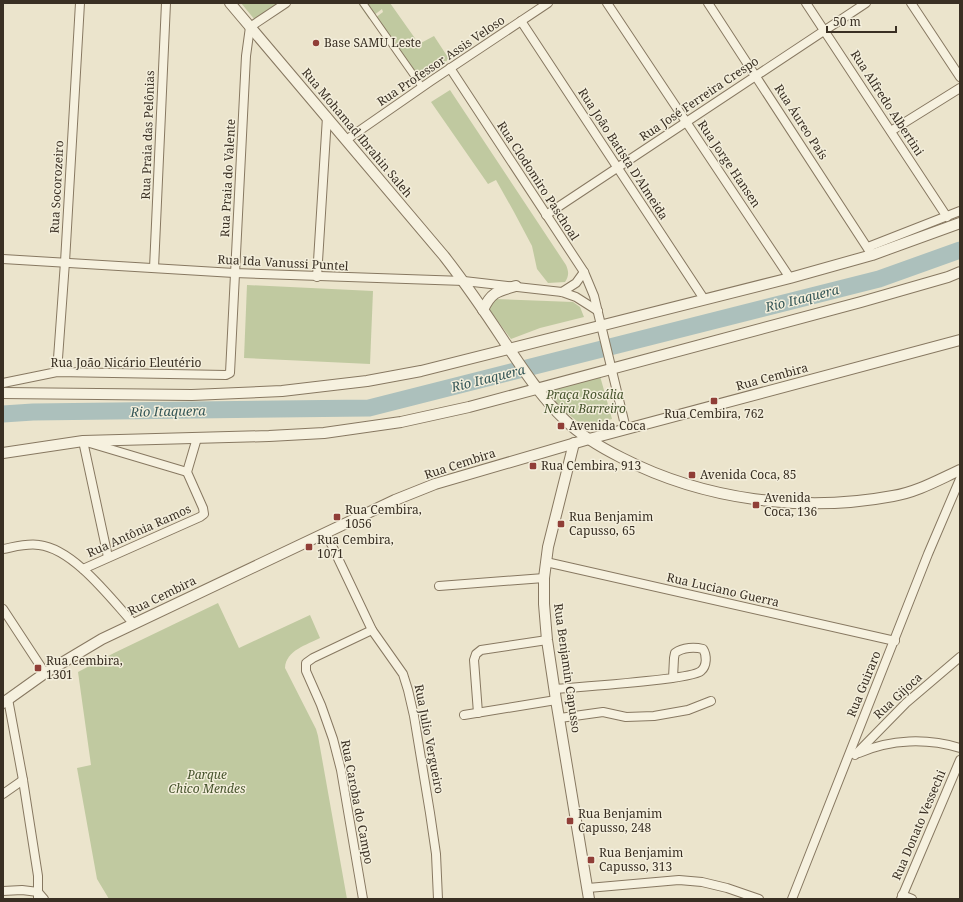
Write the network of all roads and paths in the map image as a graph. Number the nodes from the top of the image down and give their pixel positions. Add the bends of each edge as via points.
1 (80, 3) edge
2 (166, 3) edge
3 (230, 3) edge
4 (286, 3) edge
5 (363, 3) edge
6 (548, 3) edge
7 (607, 3) edge
8 (708, 3) edge
9 (806, 3) edge
10 (866, 3) edge
11 (911, 3) edge
12 (521, 21) junction
13 (250, 27) junction
14 (824, 30) junction
15 (450, 68) junction
16 (756, 75) junction
17 (960, 77) edge
18 (422, 87) junction
19 (960, 88) edge
20 (327, 117) junction
21 (687, 122) junction
22 (891, 131) junction
23 (346, 140) junction
24 (618, 168) junction
25 (960, 211) edge
26 (546, 215) junction
27 (947, 217) junction
28 (960, 223) edge
29 (870, 251) junction
30 (3, 259) edge
31 (65, 262) junction
32 (154, 268) junction
33 (584, 272) junction
34 (960, 272) edge
35 (234, 273) junction
36 (317, 277) junction
37 (790, 278) junction
38 (464, 281) junction
39 (516, 286) junction
40 (562, 292) junction
41 (704, 300) junction
42 (483, 310) junction
43 (598, 311) junction
44 (601, 325) junction
45 (960, 340) edge
46 (510, 350) junction
47 (610, 365) junction
48 (57, 372) junction
49 (226, 375) joint
50 (3, 383) edge
51 (534, 385) junction
52 (3, 393) edge
53 (626, 429) junction
54 (197, 438) junction
55 (589, 439) junction
56 (84, 441) junction
57 (574, 443) junction
58 (3, 454) edge
59 (960, 470) edge
60 (187, 472) junction
61 (960, 479) edge
62 (326, 532) junction
63 (3, 549) edge
64 (108, 557) junction
65 (546, 562) junction
66 (83, 569) junction
67 (544, 578) junction
68 (439, 586) dead end
69 (3, 609) edge
70 (134, 624) junction
71 (372, 630) junction
72 (547, 640) junction
73 (895, 641) junction
74 (960, 657) edge
75 (45, 673) junction
76 (673, 678) junction
77 (555, 689) junction
78 (556, 700) junction
79 (6, 701) edge
80 (711, 701) dead end
81 (478, 713) junction
82 (464, 715) dead end
83 (560, 718) junction
84 (960, 748) edge
85 (855, 755) junction
86 (846, 760) junction
87 (960, 760) edge
88 (23, 780) junction
89 (3, 794) edge
90 (588, 888) junction
91 (3, 891) edge
92 (38, 895) edge
93 (902, 897) edge
94 (44, 899) edge
95 (363, 899) edge
96 (438, 899) edge
97 (589, 899) edge
98 (759, 899) edge
99 (792, 899) edge
100 (912, 899) edge

1 - 31 street, Rua Socorozeiro
2 - 32 street, Rua Praia das Pelônias
3 - 13 street, Rua Mohamad Ibrahin Saleh
4 - 13 street
5 - 18 street
6 - 12 street, Rua Professor Assis Veloso
7 - 21 street, Rua Jorge Hansen
8 - 16 street, Rua Áureo País
9 - 14 street, Rua Alfredo Albertini
10 - 14 street, Rua José Ferreira Crespo
11 - 17 street
12 - 15 street, Rua Professor Assis Veloso
12 - 24 street, Rua João Batista D'Almeida
13 - 20 street, Rua Mohamad Ibrahin Saleh
13 - 35 street, Rua Praia do Valente
14 - 16 street, Rua José Ferreira Crespo
14 - 22 street, Rua Alfredo Albertini
15 - 18 street, Rua Professor Assis Veloso
15 - 26 street, Rua Clodomiro Paschoal
16 - 21 street, Rua José Ferreira Crespo
16 - 29 street, Rua Áureo País
18 - 23 street, Rua Professor Assis Veloso
19 - 22 street
20 - 23 street, Rua Mohamad Ibrahin Saleh
20 - 36 street
21 - 24 street, Rua José Ferreira Crespo
21 - 37 street, Rua Jorge Hansen
22 - 27 street, Rua Alfredo Albertini
23 - 38 street, Rua Mohamad Ibrahin Saleh
24 - 26 street, Rua José Ferreira Crespo
24 - 41 street, Rua João Batista D'Almeida
25 - 27 street
26 - 33 street, Rua Clodomiro Paschoal
27 - 29 street
28 - 29 street
29 - 37 street
30 - 31 street, Rua Ida Vanussi Puntel
31 - 32 street, Rua Ida Vanussi Puntel
31 - 48 street, Rua Socorozeiro
32 - 35 street, Rua Ida Vanussi Puntel
33 - 40 street via 576,283
33 - 43 street, Rua Clodomiro Paschoal
34 - 47 street via 861,302
35 - 36 street, Rua Ida Vanussi Puntel
35 - 49 street, Rua Praia do Valente via 231,372
36 - 38 street, Rua Ida Vanussi Puntel
37 - 41 street
38 - 39 street, Rua Ida Vanussi Puntel
38 - 42 street
39 - 40 street, Rua Ida Vanussi Puntel
39 - 42 street via 494,293
40 - 43 street, Rua Ida Vanussi Puntel
41 - 44 street
42 - 46 street
43 - 44 street
44 - 46 street
44 - 47 street
45 - 53 street, Rua Cembira
46 - 51 street
46 - 52 street via 367,381 282,391 192,395
47 - 51 street
47 - 53 street
48 - 49 street, Rua João Nicário Eleutério
48 - 50 street, Rua João Nicário Eleutério
51 - 54 street via 433,415 365,428 324,433
51 - 55 street via 566,422
53 - 55 street, Rua Cembira
54 - 56 street
54 - 60 street
55 - 57 street, Rua Cembira
55 - 59 street via 638,466 678,481 749,499 781,502 834,503 895,496 928,485
56 - 58 street
56 - 60 street
56 - 64 street
57 - 62 street, Rua Cembira via 435,484
57 - 65 street, Rua Benjamin Capusso
60 - 64 street, Rua Antônia Ramos via 204,514
61 - 73 street, Rua Guiraro
62 - 70 street, Rua Cembira
62 - 71 street, Rua Julio Vergueiro
63 - 66 street via 39,545 57,550
64 - 66 street, Rua Antônia Ramos
65 - 67 street, Rua Benjamin Capusso
65 - 73 street, Rua Luciano Guerra
66 - 70 street
67 - 68 street
67 - 72 street, Rua Benjamin Capusso
69 - 75 street
70 - 75 street, Rua Cembira via 102,639
71 - 95 street, Rua Caroba do Campo via 313,658 305,667 321,705 339,762
71 - 96 street, Rua Julio Vergueiro via 403,674 408,690 436,854
72 - 77 street, Rua Benjamin Capusso
72 - 81 street via 481,650 476,654 474,660
73 - 86 street, Rua Guiraro
74 - 85 street, Rua Gijoca via 906,703
75 - 79 street, Rua Cembira
76 - 76 street via 700,672 707,655 703,649 680,649 675,653
76 - 77 street
77 - 78 street, Rua Benjamin Capusso
78 - 81 street
78 - 83 street, Rua Benjamin Capusso
79 - 88 street
80 - 83 street via 688,710 654,716 626,717 603,712
81 - 82 street
83 - 90 street, Rua Benjamin Capusso
84 - 85 street via 930,742 904,742 884,745
85 - 86 street
86 - 99 street, Rua Guiraro
87 - 93 street, Rua Donato Vessechi
88 - 89 street
88 - 92 street via 38,876
90 - 97 street, Rua Benjamin Capusso
90 - 98 street via 679,880 702,882
91 - 92 street via 22,890
92 - 94 street
93 - 100 street

